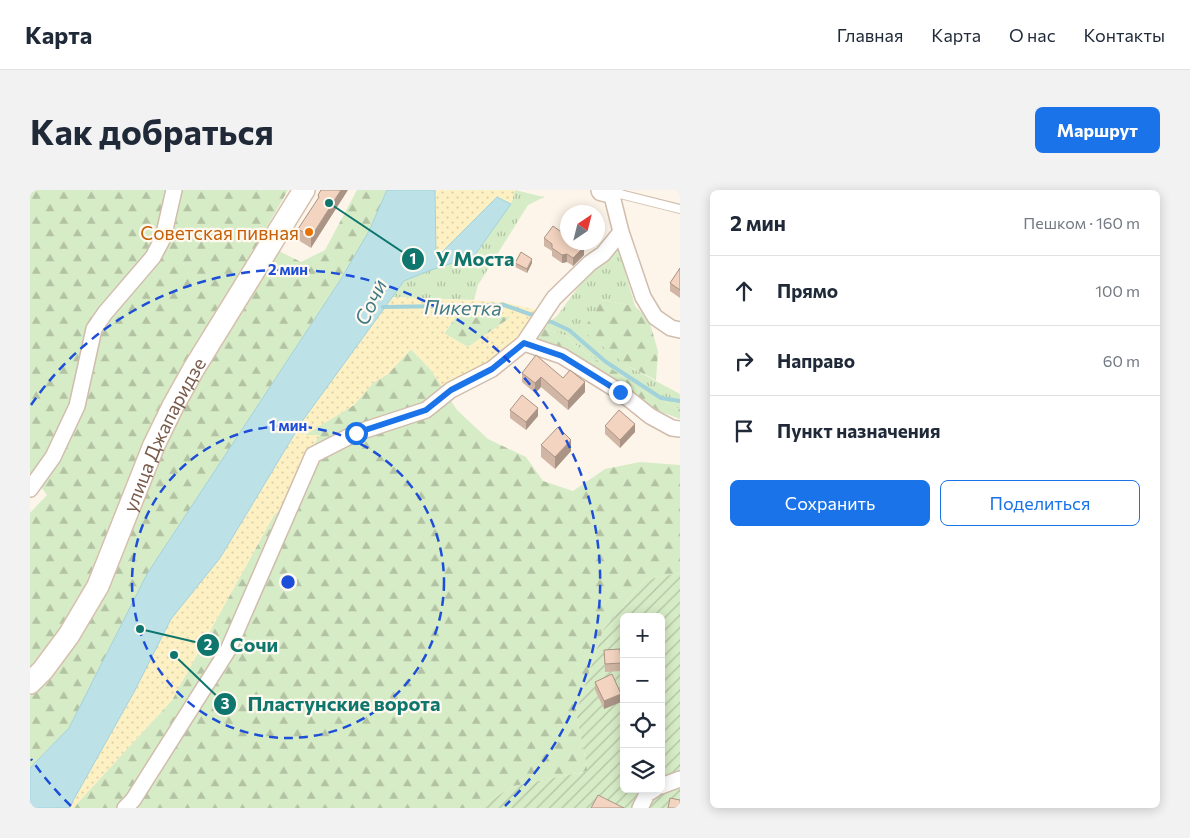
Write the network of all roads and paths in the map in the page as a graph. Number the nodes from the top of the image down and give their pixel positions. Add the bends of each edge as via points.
1 (174, 190) edge
2 (304, 190) edge
3 (608, 191) edge
4 (680, 209) edge
5 (621, 232) junction
6 (680, 330) edge
7 (524, 343) junction
8 (680, 429) edge
9 (30, 489) edge
10 (30, 683) edge
11 (680, 779) edge
12 (665, 785) edge
13 (648, 793) edge
14 (124, 808) edge
15 (640, 808) edge

1 - 9 street via 163,238 153,257 94,329 77,406 53,457
2 - 10 street, улица Джапаридзе via 173,406 154,445 98,586 69,635
3 - 4 lane
3 - 5 street
5 - 6 street via 643,297 655,317 670,328
5 - 7 street via 603,254 554,298
7 - 8 street via 562,356 620,392 650,416
7 - 14 street via 492,369 451,390 426,410 356,433 313,455 228,650 133,800
11 - 12 street
13 - 15 street

